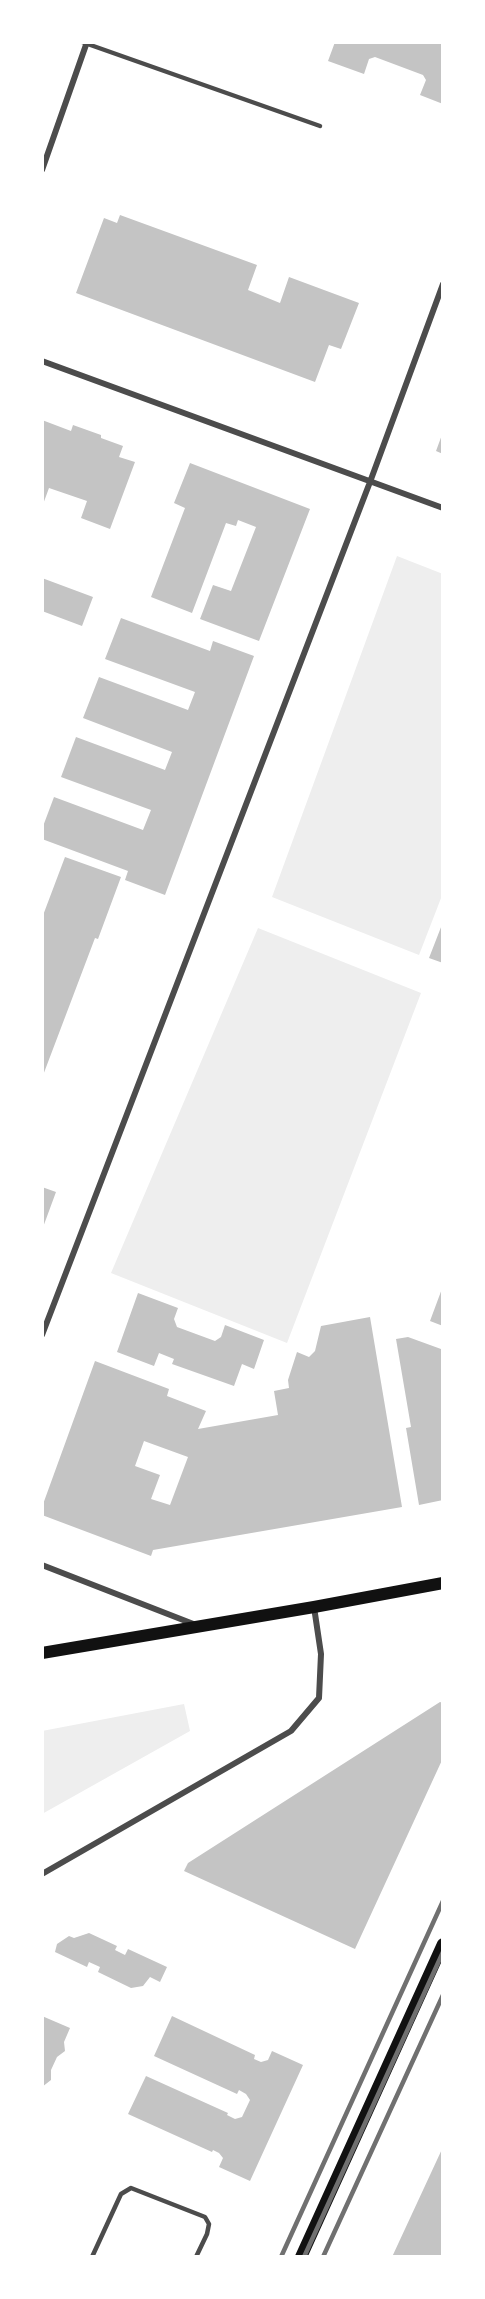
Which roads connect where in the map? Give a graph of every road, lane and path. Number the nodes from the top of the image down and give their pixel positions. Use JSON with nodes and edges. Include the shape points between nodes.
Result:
{"nodes":[{"id":1,"x":85,"y":43,"type":"edge"},
{"id":2,"x":320,"y":126,"type":"dead end"},
{"id":3,"x":42,"y":170,"type":"edge"},
{"id":4,"x":443,"y":284,"type":"edge"},
{"id":5,"x":42,"y":361,"type":"edge"},
{"id":6,"x":370,"y":482,"type":"junction"},
{"id":7,"x":443,"y":508,"type":"edge"},
{"id":8,"x":42,"y":1335,"type":"edge"},
{"id":9,"x":42,"y":1565,"type":"edge"},
{"id":10,"x":443,"y":1583,"type":"edge"},
{"id":11,"x":314,"y":1607,"type":"junction"},
{"id":12,"x":200,"y":1626,"type":"junction"},
{"id":13,"x":42,"y":1653,"type":"edge"},
{"id":14,"x":42,"y":1874,"type":"edge"},
{"id":15,"x":443,"y":1944,"type":"edge"},
{"id":16,"x":92,"y":2257,"type":"edge"},
{"id":17,"x":196,"y":2257,"type":"edge"},
{"id":18,"x":301,"y":2257,"type":"edge"}],
"edges":[{"from":1,"to":2,"type":"lane"},
{"from":1,"to":3,"type":"street"},
{"from":4,"to":6,"type":"street"},
{"from":5,"to":6,"type":"street"},
{"from":6,"to":7,"type":"street"},
{"from":6,"to":8,"type":"street"},
{"from":9,"to":12,"type":"street"},
{"from":10,"to":11,"type":"main road"},
{"from":11,"to":12,"type":"main road"},
{"from":11,"to":14,"type":"street","via":[[321,1654],[319,1698],[291,1731]]},
{"from":12,"to":13,"type":"main road"},
{"from":15,"to":18,"type":"main road"},
{"from":16,"to":17,"type":"lane","via":[[122,2194],[131,2187],[204,2217],[209,2224]]}]}
